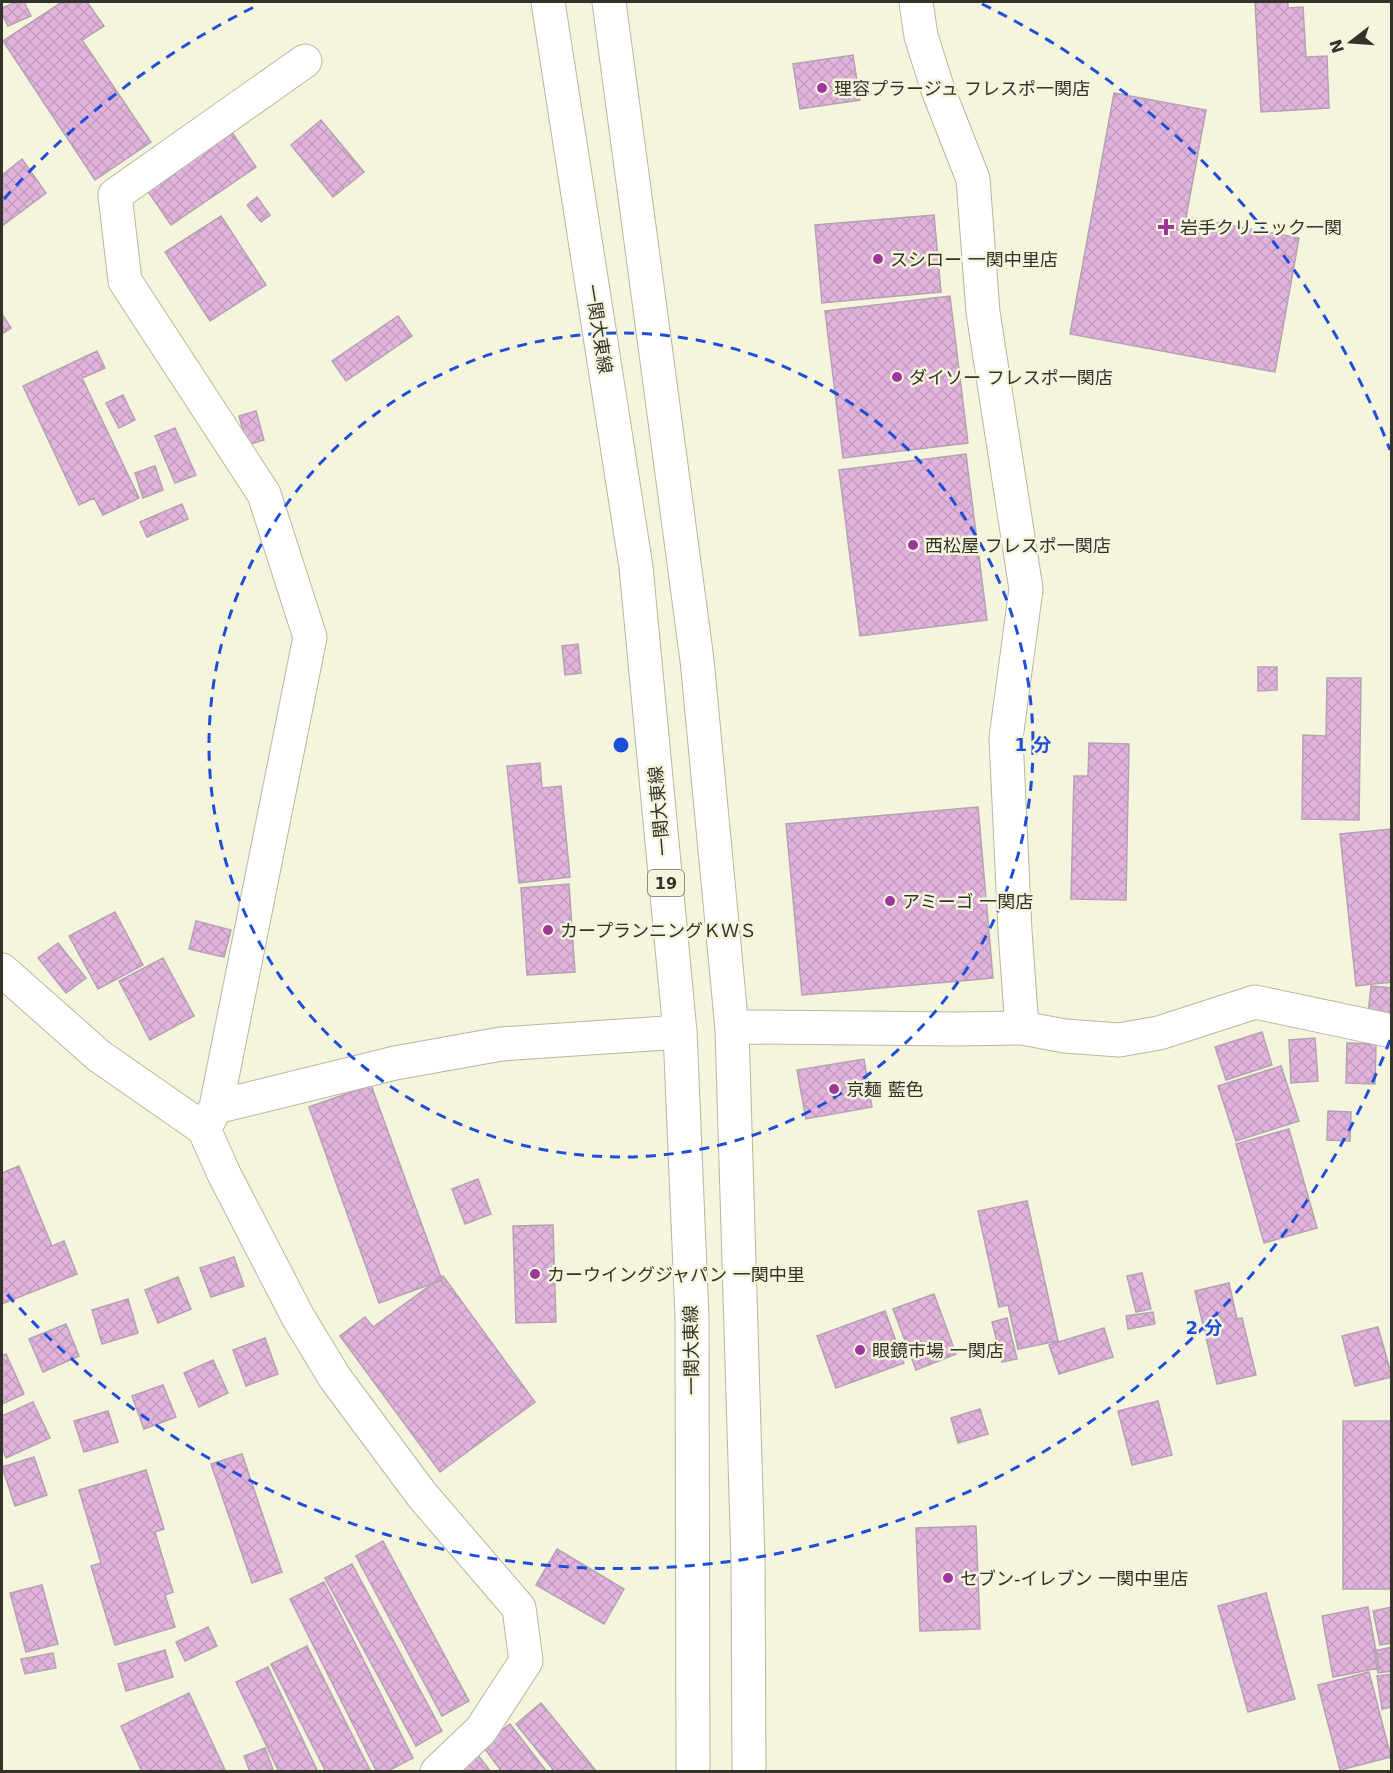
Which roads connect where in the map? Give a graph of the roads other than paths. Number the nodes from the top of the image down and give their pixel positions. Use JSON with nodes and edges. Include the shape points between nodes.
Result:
{"nodes":[{"id":1,"x":548,"y":2,"type":"edge"},
{"id":2,"x":609,"y":2,"type":"edge"},
{"id":3,"x":916,"y":2,"type":"edge"},
{"id":4,"x":305,"y":61,"type":"dead end"},
{"id":5,"x":2,"y":970,"type":"edge"},
{"id":6,"x":1022,"y":1028,"type":"junction"},
{"id":7,"x":732,"y":1029,"type":"junction"},
{"id":8,"x":1392,"y":1031,"type":"edge"},
{"id":9,"x":680,"y":1032,"type":"junction"},
{"id":10,"x":210,"y":1118,"type":"junction"},
{"id":11,"x":437,"y":1772,"type":"edge"},
{"id":12,"x":693,"y":1772,"type":"edge"},
{"id":13,"x":749,"y":1772,"type":"edge"}],
"edges":[{"from":1,"to":9,"type":"street","name":"一関大東線","number":"19","via":[[636,567]]},
{"from":2,"to":7,"type":"street","via":[[697,660]]},
{"from":3,"to":6,"type":"street","via":[[921,36],[938,90],[973,179],[983,312],[1026,589],[1006,738]]},
{"from":4,"to":10,"type":"street","via":[[115,195],[125,281],[264,494],[310,637]]},
{"from":5,"to":10,"type":"street","via":[[99,1056]]},
{"from":6,"to":7,"type":"street"},
{"from":6,"to":8,"type":"street","via":[[1119,1040],[1160,1033],[1255,1002]]},
{"from":7,"to":13,"type":"street","via":[[748,1561]]},
{"from":9,"to":10,"type":"street","via":[[501,1044],[395,1063]]},
{"from":9,"to":12,"type":"street","name":"一関大東線","number":"19","via":[[692,1317]]},
{"from":10,"to":11,"type":"street","via":[[224,1174],[298,1317],[335,1378],[422,1495],[519,1608],[526,1661],[481,1730]]}]}
